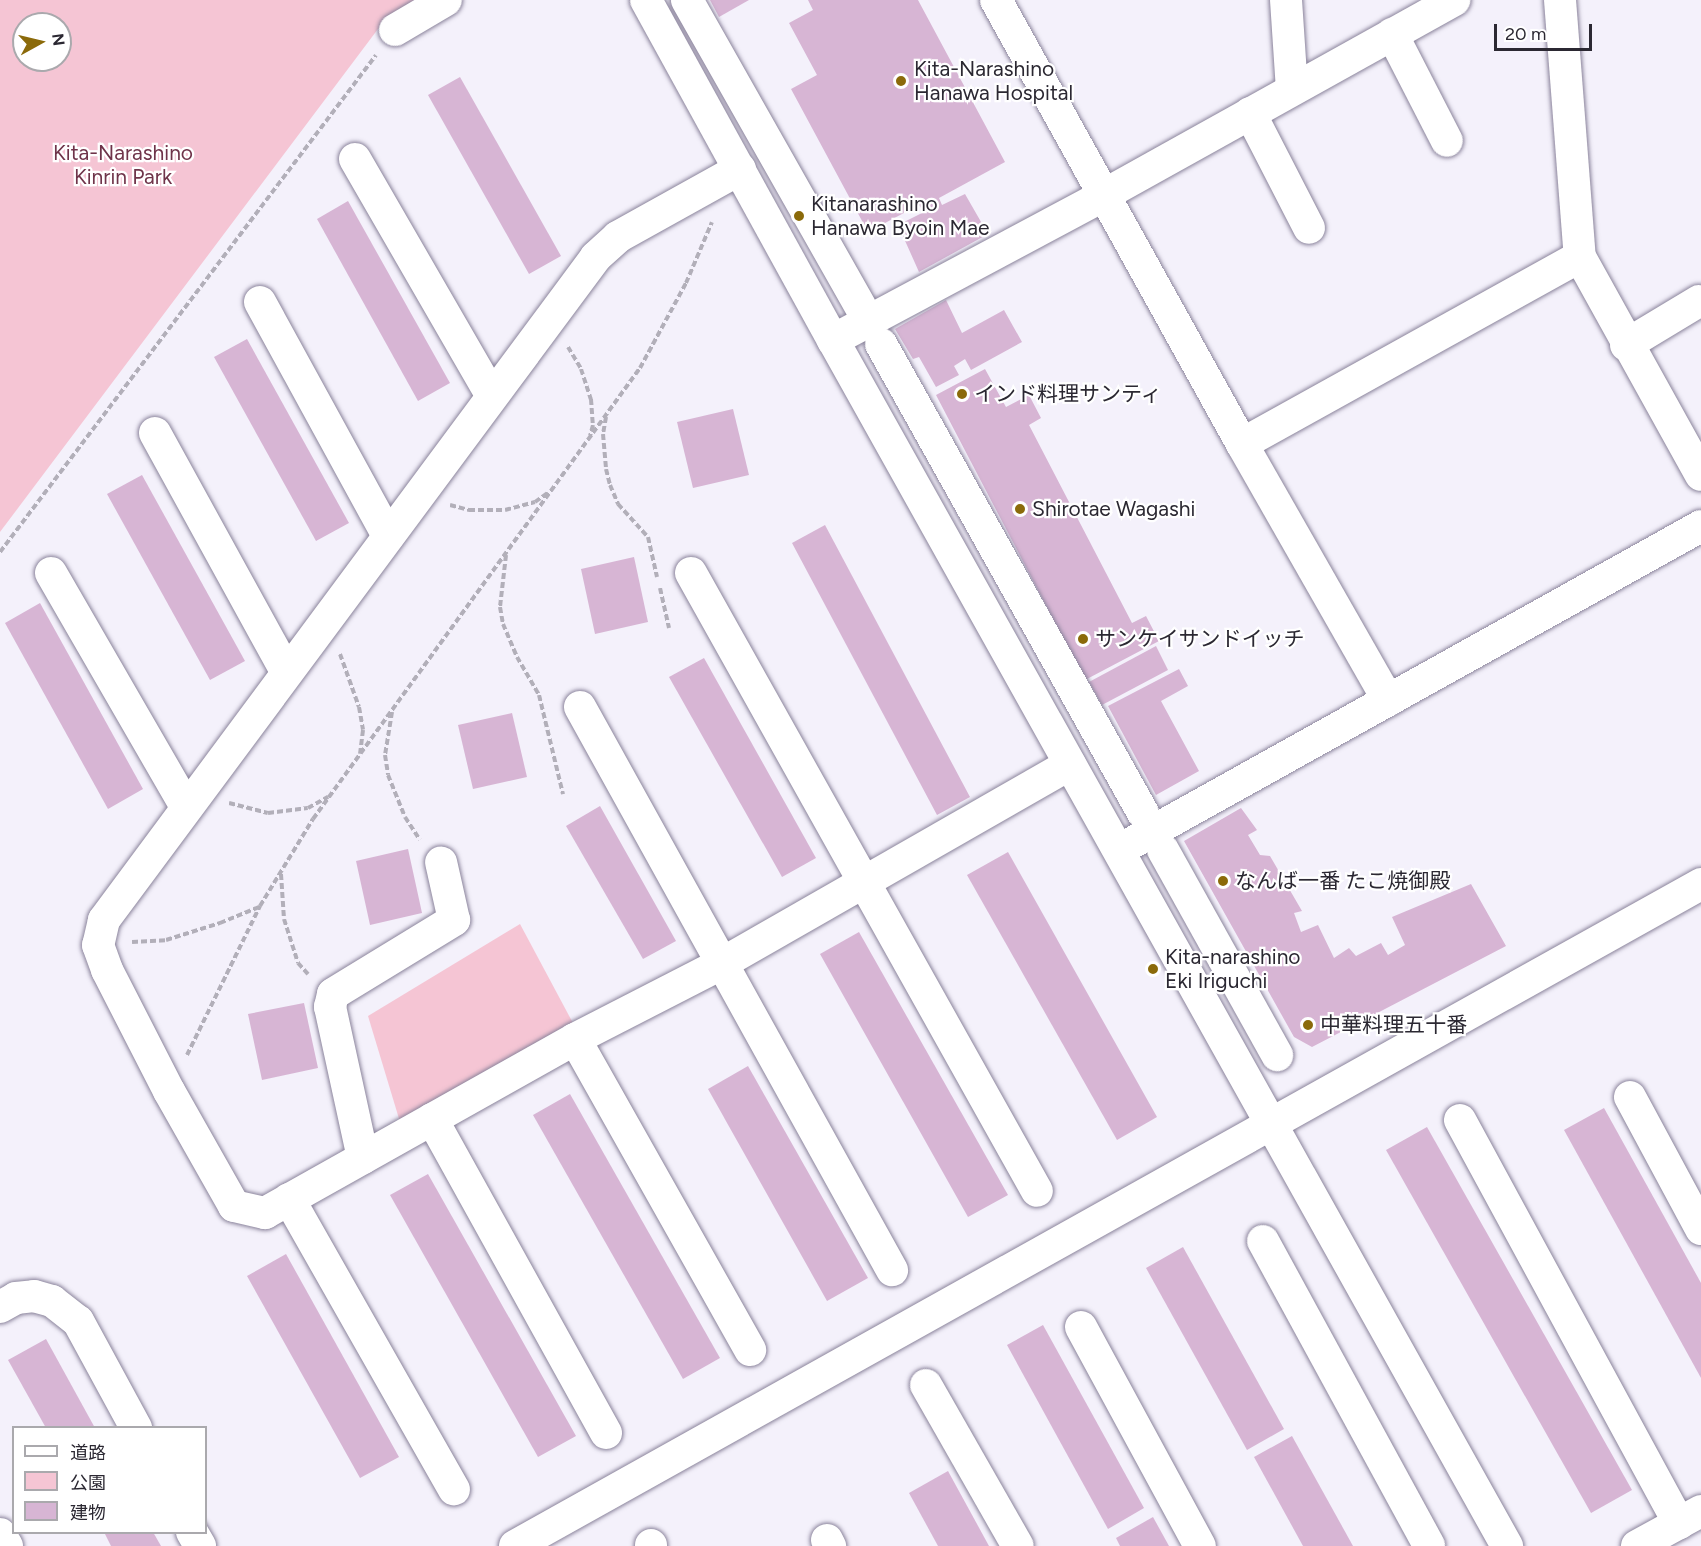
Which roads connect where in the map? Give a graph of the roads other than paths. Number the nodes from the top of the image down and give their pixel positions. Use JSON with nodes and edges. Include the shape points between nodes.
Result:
{"nodes":[{"id":1,"x":446,"y":0,"type":"edge"},
{"id":2,"x":646,"y":0,"type":"edge"},
{"id":3,"x":687,"y":0,"type":"edge"},
{"id":4,"x":996,"y":0,"type":"edge"},
{"id":5,"x":1286,"y":0,"type":"edge"},
{"id":6,"x":1454,"y":0,"type":"edge"},
{"id":7,"x":1560,"y":0,"type":"edge"},
{"id":8,"x":395,"y":30,"type":"road end"},
{"id":9,"x":1392,"y":34,"type":"junction"},
{"id":10,"x":1292,"y":90,"type":"junction"},
{"id":11,"x":1250,"y":113,"type":"junction"},
{"id":12,"x":1447,"y":141,"type":"dead end"},
{"id":13,"x":356,"y":159,"type":"dead end"},
{"id":14,"x":740,"y":169,"type":"junction"},
{"id":15,"x":1104,"y":195,"type":"junction"},
{"id":16,"x":1309,"y":228,"type":"dead end"},
{"id":17,"x":1580,"y":257,"type":"junction"},
{"id":18,"x":260,"y":302,"type":"dead end"},
{"id":19,"x":1699,"y":302,"type":"dead end"},
{"id":20,"x":860,"y":306,"type":"dead end"},
{"id":21,"x":833,"y":340,"type":"junction"},
{"id":22,"x":881,"y":344,"type":"dead end"},
{"id":23,"x":1626,"y":345,"type":"junction"},
{"id":24,"x":491,"y":395,"type":"junction"},
{"id":25,"x":155,"y":434,"type":"dead end"},
{"id":26,"x":1242,"y":444,"type":"junction"},
{"id":27,"x":1701,"y":475,"type":"edge"},
{"id":28,"x":1701,"y":526,"type":"edge"},
{"id":29,"x":388,"y":536,"type":"junction"},
{"id":30,"x":51,"y":573,"type":"dead end"},
{"id":31,"x":691,"y":573,"type":"dead end"},
{"id":32,"x":286,"y":671,"type":"junction"},
{"id":33,"x":1388,"y":700,"type":"junction"},
{"id":34,"x":580,"y":707,"type":"dead end"},
{"id":35,"x":1070,"y":764,"type":"junction"},
{"id":36,"x":186,"y":807,"type":"junction"},
{"id":37,"x":1143,"y":813,"type":"dead end"},
{"id":38,"x":1119,"y":850,"type":"junction"},
{"id":39,"x":1163,"y":850,"type":"dead end"},
{"id":40,"x":432,"y":852,"type":"road end"},
{"id":41,"x":862,"y":882,"type":"junction"},
{"id":42,"x":1701,"y":884,"type":"edge"},
{"id":43,"x":721,"y":964,"type":"junction"},
{"id":44,"x":575,"y":1039,"type":"junction"},
{"id":45,"x":1277,"y":1054,"type":"dead end"},
{"id":46,"x":1630,"y":1097,"type":"dead end"},
{"id":47,"x":432,"y":1119,"type":"junction"},
{"id":48,"x":1460,"y":1120,"type":"dead end"},
{"id":49,"x":1271,"y":1123,"type":"junction"},
{"id":50,"x":363,"y":1158,"type":"junction"},
{"id":51,"x":1037,"y":1191,"type":"dead end"},
{"id":52,"x":289,"y":1199,"type":"junction"},
{"id":53,"x":1701,"y":1229,"type":"edge"},
{"id":54,"x":1263,"y":1241,"type":"dead end"},
{"id":55,"x":892,"y":1270,"type":"dead end"},
{"id":56,"x":0,"y":1307,"type":"edge"},
{"id":57,"x":1081,"y":1327,"type":"dead end"},
{"id":58,"x":750,"y":1350,"type":"dead end"},
{"id":59,"x":926,"y":1385,"type":"dead end"},
{"id":60,"x":135,"y":1426,"type":"edge"},
{"id":61,"x":606,"y":1433,"type":"dead end"},
{"id":62,"x":454,"y":1489,"type":"dead end"},
{"id":63,"x":1690,"y":1517,"type":"edge"},
{"id":64,"x":0,"y":1534,"type":"edge"},
{"id":65,"x":7,"y":1546,"type":"edge"},
{"id":66,"x":515,"y":1546,"type":"edge"},
{"id":67,"x":1018,"y":1546,"type":"edge"},
{"id":68,"x":1200,"y":1546,"type":"edge"},
{"id":69,"x":1429,"y":1546,"type":"edge"},
{"id":70,"x":1507,"y":1546,"type":"edge"},
{"id":71,"x":1637,"y":1546,"type":"edge"}],
"edges":[{"from":1,"to":8,"type":"street"},
{"from":2,"to":14,"type":"street"},
{"from":3,"to":20,"type":"street"},
{"from":4,"to":15,"type":"street"},
{"from":5,"to":10,"type":"street"},
{"from":6,"to":9,"type":"street"},
{"from":7,"to":17,"type":"street"},
{"from":9,"to":10,"type":"street"},
{"from":9,"to":12,"type":"street"},
{"from":10,"to":11,"type":"street"},
{"from":11,"to":15,"type":"street"},
{"from":11,"to":16,"type":"street"},
{"from":13,"to":24,"type":"street"},
{"from":14,"to":21,"type":"street"},
{"from":14,"to":24,"type":"street","via":[[618,237],[596,257]]},
{"from":15,"to":21,"type":"street"},
{"from":15,"to":26,"type":"street"},
{"from":17,"to":23,"type":"street"},
{"from":17,"to":26,"type":"street"},
{"from":18,"to":29,"type":"street"},
{"from":19,"to":23,"type":"street"},
{"from":21,"to":35,"type":"street"},
{"from":22,"to":37,"type":"street"},
{"from":23,"to":27,"type":"street"},
{"from":24,"to":29,"type":"street"},
{"from":25,"to":32,"type":"street"},
{"from":26,"to":33,"type":"street"},
{"from":28,"to":33,"type":"street"},
{"from":29,"to":32,"type":"street"},
{"from":30,"to":36,"type":"street"},
{"from":31,"to":41,"type":"street"},
{"from":32,"to":36,"type":"street"},
{"from":33,"to":38,"type":"street"},
{"from":34,"to":43,"type":"street"},
{"from":35,"to":38,"type":"street"},
{"from":35,"to":41,"type":"street"},
{"from":36,"to":52,"type":"street","via":[[104,920],[98,945],[106,970],[169,1091],[234,1206],[265,1213]]},
{"from":38,"to":49,"type":"street"},
{"from":39,"to":45,"type":"street"},
{"from":40,"to":50,"type":"street","via":[[454,920],[333,994],[330,1007]]},
{"from":41,"to":43,"type":"street"},
{"from":41,"to":51,"type":"street"},
{"from":42,"to":49,"type":"street"},
{"from":43,"to":44,"type":"street"},
{"from":43,"to":55,"type":"street"},
{"from":44,"to":47,"type":"street"},
{"from":44,"to":58,"type":"street"},
{"from":46,"to":53,"type":"street"},
{"from":47,"to":50,"type":"street"},
{"from":47,"to":61,"type":"street"},
{"from":48,"to":63,"type":"street"},
{"from":49,"to":66,"type":"street"},
{"from":49,"to":70,"type":"street"},
{"from":50,"to":52,"type":"street"},
{"from":52,"to":62,"type":"street"},
{"from":54,"to":69,"type":"street"},
{"from":56,"to":60,"type":"street","via":[[16,1298],[34,1296],[52,1301],[78,1321]]},
{"from":57,"to":68,"type":"street"},
{"from":59,"to":67,"type":"street"},
{"from":63,"to":71,"type":"street"},
{"from":64,"to":65,"type":"street"}]}
